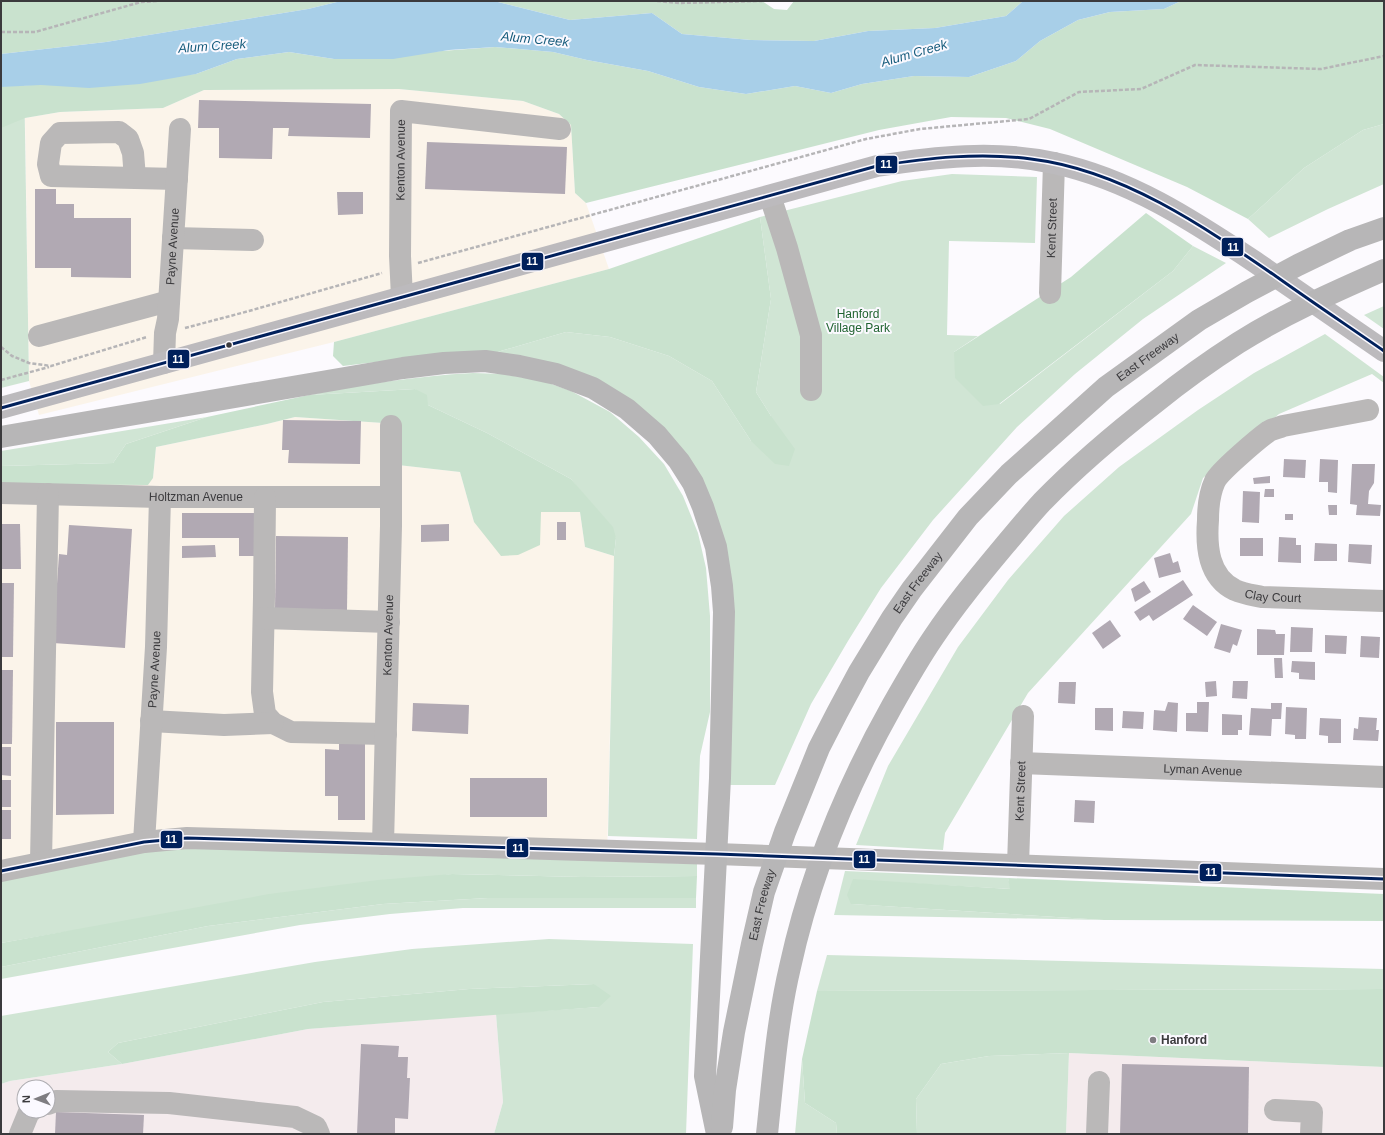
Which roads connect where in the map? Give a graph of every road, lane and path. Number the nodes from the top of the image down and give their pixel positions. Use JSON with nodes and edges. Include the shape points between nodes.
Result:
{"nodes":[{"id":1,"x":158,"y":1,"type":"edge"},
{"id":2,"x":657,"y":1,"type":"edge"},
{"id":3,"x":762,"y":1,"type":"edge"},
{"id":4,"x":1,"y":32,"type":"edge"},
{"id":5,"x":180,"y":129,"type":"dead end"},
{"id":6,"x":560,"y":129,"type":"dead end"},
{"id":7,"x":1054,"y":163,"type":"junction"},
{"id":8,"x":135,"y":178,"type":"dead end"},
{"id":9,"x":177,"y":179,"type":"junction"},
{"id":10,"x":770,"y":196,"type":"junction"},
{"id":11,"x":1384,"y":215,"type":"edge"},
{"id":12,"x":1384,"y":228,"type":"edge"},
{"id":13,"x":173,"y":238,"type":"junction"},
{"id":14,"x":253,"y":240,"type":"dead end"},
{"id":15,"x":1350,"y":240,"type":"junction"},
{"id":16,"x":1384,"y":270,"type":"edge"},
{"id":17,"x":1050,"y":293,"type":"dead end"},
{"id":18,"x":402,"y":297,"type":"junction"},
{"id":19,"x":169,"y":301,"type":"junction"},
{"id":20,"x":39,"y":336,"type":"dead end"},
{"id":21,"x":1384,"y":351,"type":"edge"},
{"id":22,"x":164,"y":363,"type":"junction"},
{"id":23,"x":51,"y":366,"type":"dead end"},
{"id":24,"x":1,"y":380,"type":"edge"},
{"id":25,"x":810,"y":390,"type":"dead end"},
{"id":26,"x":1,"y":408,"type":"edge"},
{"id":27,"x":1368,"y":410,"type":"dead end"},
{"id":28,"x":391,"y":426,"type":"dead end"},
{"id":29,"x":1,"y":437,"type":"edge"},
{"id":30,"x":1,"y":493,"type":"edge"},
{"id":31,"x":48,"y":494,"type":"junction"},
{"id":32,"x":160,"y":497,"type":"junction"},
{"id":33,"x":391,"y":497,"type":"junction"},
{"id":34,"x":265,"y":498,"type":"junction"},
{"id":35,"x":1384,"y":601,"type":"edge"},
{"id":36,"x":264,"y":618,"type":"junction"},
{"id":37,"x":388,"y":622,"type":"junction"},
{"id":38,"x":1023,"y":716,"type":"dead end"},
{"id":39,"x":151,"y":721,"type":"junction"},
{"id":40,"x":273,"y":723,"type":"junction"},
{"id":41,"x":386,"y":734,"type":"junction"},
{"id":42,"x":1021,"y":763,"type":"junction"},
{"id":43,"x":1384,"y":777,"type":"edge"},
{"id":44,"x":144,"y":842,"type":"junction"},
{"id":45,"x":383,"y":844,"type":"junction"},
{"id":46,"x":41,"y":862,"type":"junction"},
{"id":47,"x":1018,"y":865,"type":"junction"},
{"id":48,"x":1,"y":871,"type":"edge"},
{"id":49,"x":1384,"y":880,"type":"edge"},
{"id":50,"x":1099,"y":1082,"type":"dead end"},
{"id":51,"x":56,"y":1101,"type":"edge"},
{"id":52,"x":1275,"y":1110,"type":"dead end"},
{"id":53,"x":26,"y":1119,"type":"edge"},
{"id":54,"x":20,"y":1134,"type":"edge"},
{"id":55,"x":319,"y":1134,"type":"edge"},
{"id":56,"x":717,"y":1134,"type":"edge"},
{"id":57,"x":721,"y":1134,"type":"edge"},
{"id":58,"x":767,"y":1134,"type":"edge"},
{"id":59,"x":1097,"y":1134,"type":"edge"},
{"id":60,"x":1311,"y":1134,"type":"edge"}],
"edges":[{"from":1,"to":4,"type":"path","via":[[141,2],[35,32]]},
{"from":2,"to":3,"type":"path"},
{"from":5,"to":9,"type":"street","name":"Payne Avenue"},
{"from":6,"to":18,"type":"street","name":"Kenton Avenue","via":[[401,111]]},
{"from":7,"to":10,"type":"main road","via":[[990,156],[937,158],[877,166]]},
{"from":7,"to":17,"type":"street","name":"Kent Street"},
{"from":7,"to":21,"type":"main road","via":[[1138,191],[1200,226]]},
{"from":8,"to":9,"type":"street"},
{"from":9,"to":13,"type":"street","name":"Payne Avenue"},
{"from":10,"to":18,"type":"main road"},
{"from":10,"to":25,"type":"street","via":[[788,248],[811,335]]},
{"from":11,"to":15,"type":"highway"},
{"from":12,"to":15,"type":"highway","name":"East Freeway"},
{"from":13,"to":14,"type":"street"},
{"from":13,"to":19,"type":"street","name":"Payne Avenue"},
{"from":15,"to":57,"type":"highway","name":"East Freeway","via":[[1279,275],[1199,320],[1106,387],[1009,474],[968,517],[912,589],[863,665],[819,748],[785,832],[764,892],[741,995],[728,1070]]},
{"from":16,"to":58,"type":"highway","via":[[1266,326],[1181,382],[1131,421],[1084,461],[1041,503],[968,589],[931,640],[882,723],[851,783],[826,845],[800,926],[781,1005]]},
{"from":18,"to":22,"type":"main road"},
{"from":19,"to":20,"type":"street"},
{"from":19,"to":22,"type":"street","name":"Payne Avenue"},
{"from":22,"to":26,"type":"main road"},
{"from":23,"to":24,"type":"path"},
{"from":27,"to":35,"type":"street","name":"Clay Court","via":[[1270,430],[1215,480],[1209,500],[1206,541],[1214,569],[1222,580],[1247,594],[1262,597]]},
{"from":28,"to":33,"type":"street","name":"Kenton Avenue"},
{"from":29,"to":56,"type":"highway","via":[[403,368],[485,361],[556,374],[593,388],[627,409],[657,435],[693,483],[716,547],[722,586],[724,612],[720,778],[705,1076]]},
{"from":30,"to":31,"type":"street","name":"Holtzman Avenue"},
{"from":31,"to":32,"type":"street","name":"Holtzman Avenue"},
{"from":31,"to":46,"type":"street"},
{"from":32,"to":34,"type":"street","name":"Holtzman Avenue"},
{"from":32,"to":39,"type":"street","name":"Payne Avenue","via":[[156,647]]},
{"from":33,"to":34,"type":"street","name":"Holtzman Avenue"},
{"from":33,"to":37,"type":"street","name":"Kenton Avenue"},
{"from":34,"to":36,"type":"street"},
{"from":36,"to":37,"type":"street"},
{"from":36,"to":40,"type":"street","via":[[262,692],[265,714]]},
{"from":37,"to":41,"type":"street","name":"Kenton Avenue"},
{"from":38,"to":42,"type":"street","name":"Kent Street"},
{"from":39,"to":40,"type":"street","via":[[224,725]]},
{"from":39,"to":44,"type":"street","name":"Payne Avenue"},
{"from":40,"to":41,"type":"street","via":[[291,732]]},
{"from":41,"to":45,"type":"street","name":"Kenton Avenue"},
{"from":42,"to":43,"type":"street","name":"Lyman Avenue"},
{"from":42,"to":47,"type":"street","name":"Kent Street"},
{"from":44,"to":45,"type":"street","via":[[187,838]]},
{"from":44,"to":46,"type":"street"},
{"from":45,"to":47,"type":"street"},
{"from":46,"to":48,"type":"street"},
{"from":47,"to":49,"type":"street"},
{"from":50,"to":59,"type":"street"},
{"from":51,"to":55,"type":"street","via":[[169,1103],[296,1117],[316,1127]]},
{"from":52,"to":60,"type":"street","via":[[1312,1112]]},
{"from":53,"to":54,"type":"street"}]}
